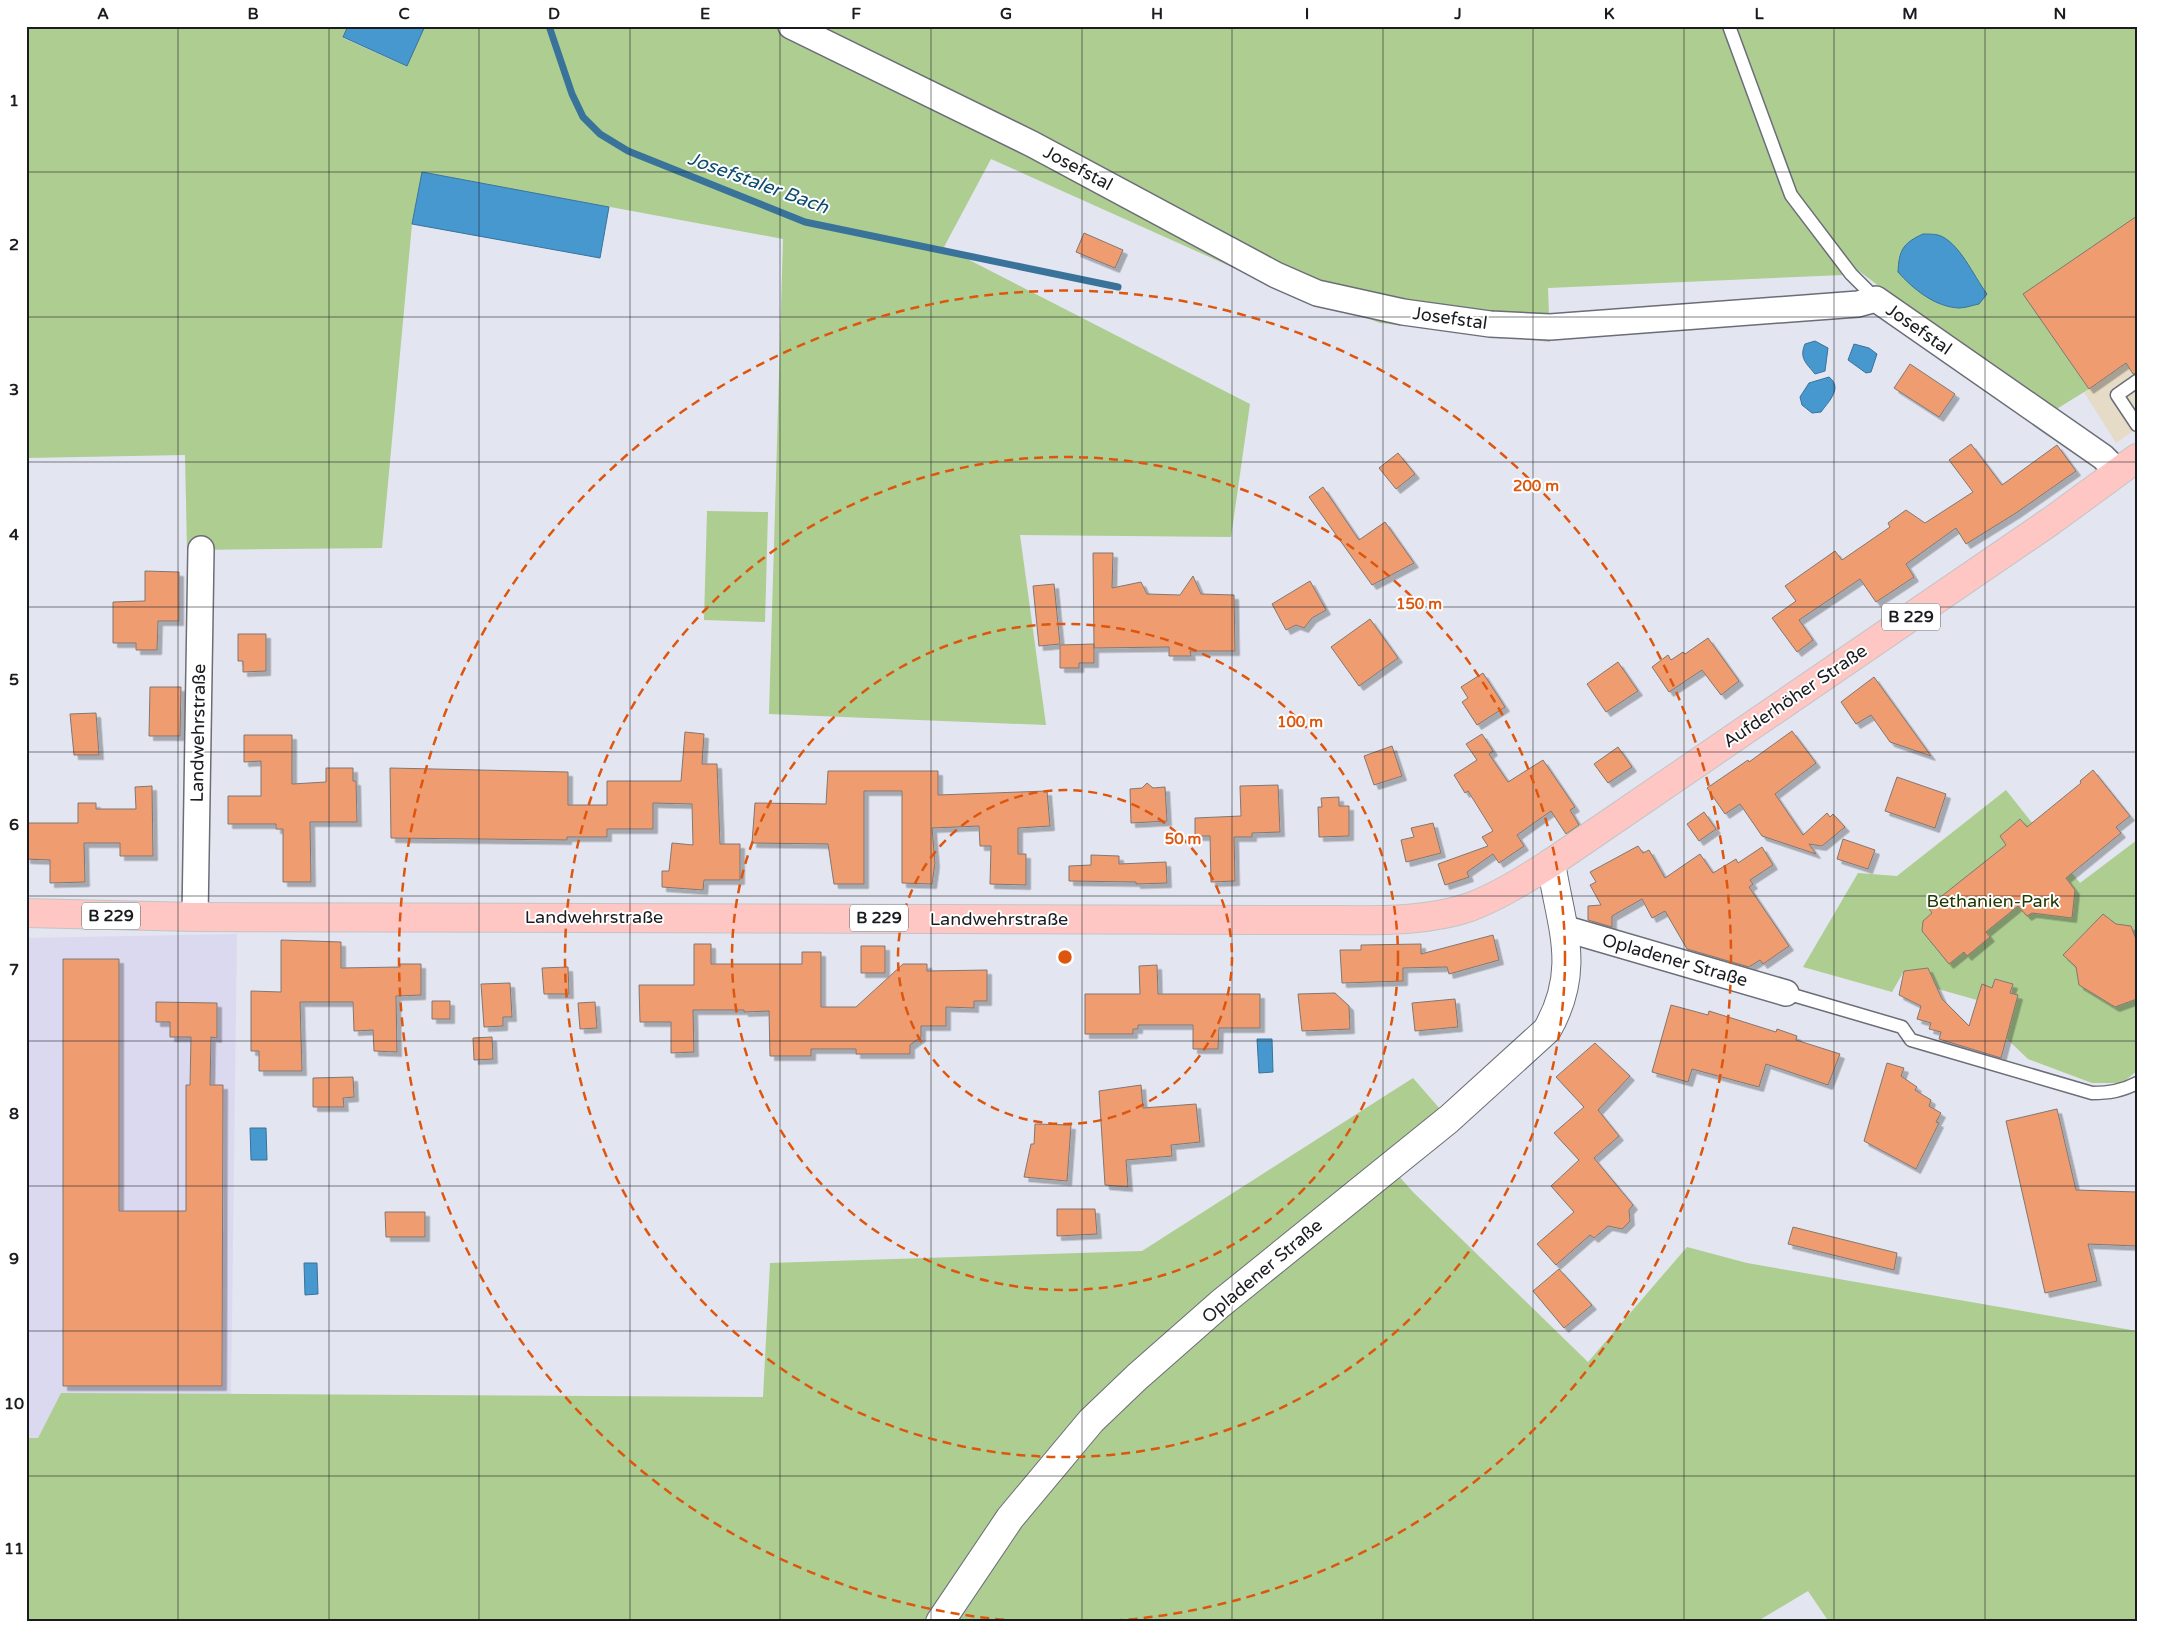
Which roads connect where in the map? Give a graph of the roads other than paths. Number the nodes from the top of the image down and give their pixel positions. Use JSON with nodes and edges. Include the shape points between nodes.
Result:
{"nodes":[{"id":1,"x":791,"y":26,"type":"edge"},
{"id":2,"x":1728,"y":26,"type":"edge"},
{"id":3,"x":1876,"y":299,"type":"junction"},
{"id":4,"x":2137,"y":382,"type":"edge"},
{"id":5,"x":2137,"y":425,"type":"edge"},
{"id":6,"x":2127,"y":465,"type":"edge"},
{"id":7,"x":201,"y":549,"type":"dead end"},
{"id":8,"x":1551,"y":863,"type":"junction"},
{"id":9,"x":26,"y":913,"type":"edge"},
{"id":10,"x":195,"y":917,"type":"junction"},
{"id":11,"x":1563,"y":928,"type":"junction"},
{"id":12,"x":1786,"y":993,"type":"joint"},
{"id":13,"x":2137,"y":1082,"type":"edge"},
{"id":14,"x":940,"y":1622,"type":"edge"}],
"edges":[{"from":1,"to":3,"type":"street","name":"Josefstal","via":[[1032,144],[1276,275],[1318,293],[1403,312],[1490,324],[1550,327],[1858,304]]},
{"from":2,"to":3,"type":"lane","via":[[1791,195],[1851,274]]},
{"from":3,"to":6,"type":"street","name":"Josefstal","via":[[2103,457]]},
{"from":4,"to":5,"type":"lane","via":[[2117,394]]},
{"from":6,"to":8,"type":"main road","name":"Aufderhöher Straße","number":"B 229","via":[[2052,522]]},
{"from":7,"to":10,"type":"street","name":"Landwehrstraße"},
{"from":8,"to":10,"type":"main road","name":"Landwehrstraße","number":"B 229","via":[[1501,894],[1468,907],[1422,918]]},
{"from":8,"to":11,"type":"main road","name":"Opladener Straße"},
{"from":9,"to":10,"type":"main road","name":"Landwehrstraße","number":"B 229"},
{"from":11,"to":12,"type":"street","name":"Opladener Straße"},
{"from":11,"to":14,"type":"main road","name":"Opladener Straße","via":[[1566,982],[1557,1012],[1546,1030],[1449,1119],[1220,1304],[1091,1421],[1010,1518]]},
{"from":12,"to":13,"type":"lane","via":[[1902,1027],[1911,1040],[2092,1093],[2110,1093]]}]}
